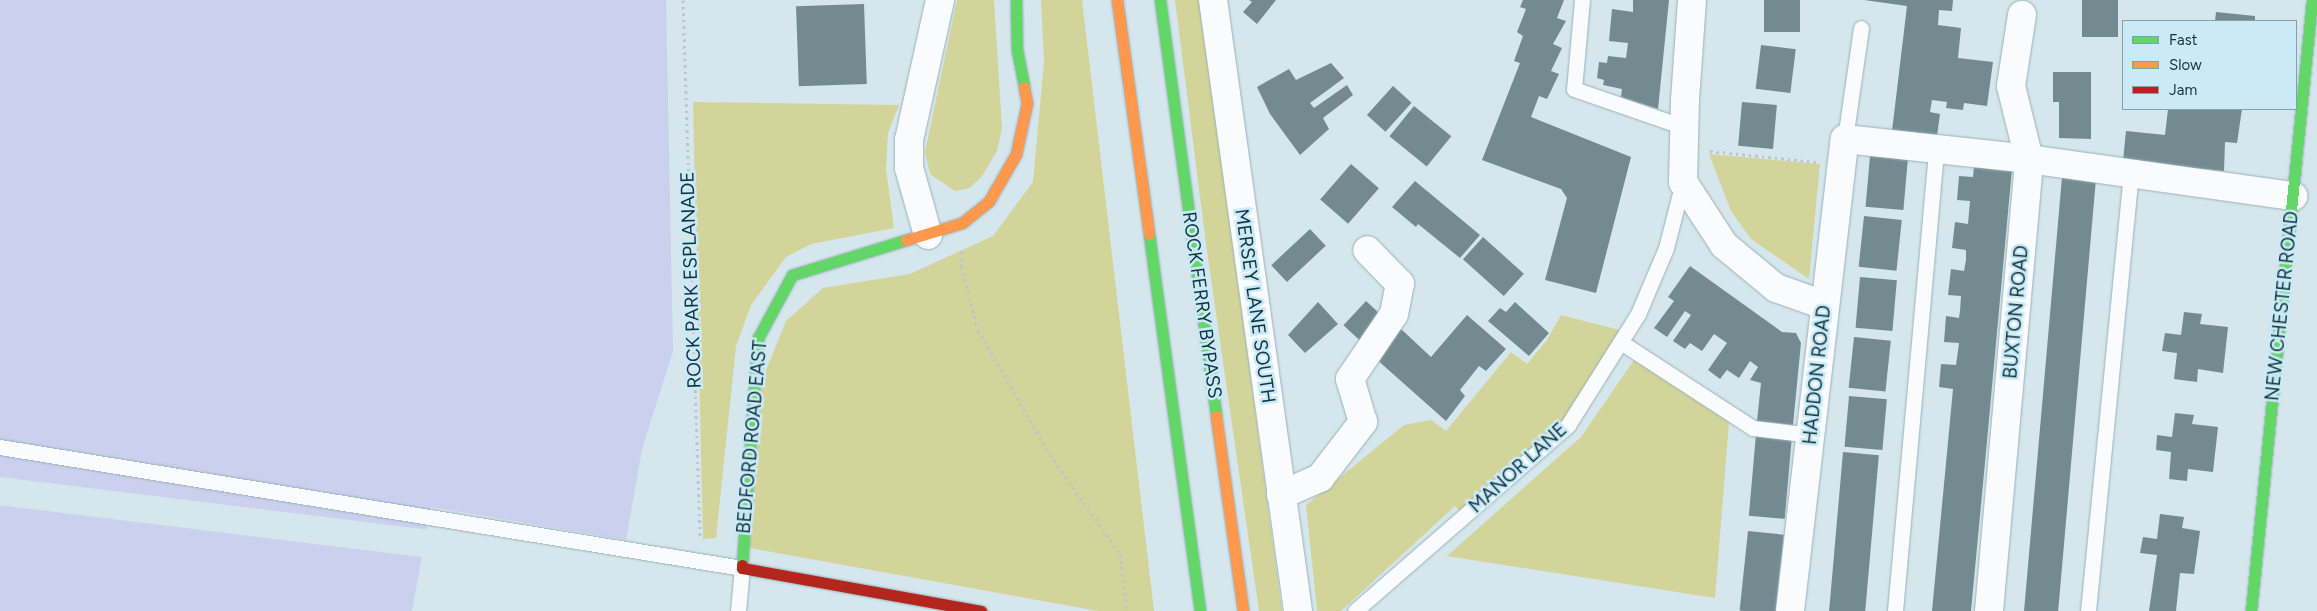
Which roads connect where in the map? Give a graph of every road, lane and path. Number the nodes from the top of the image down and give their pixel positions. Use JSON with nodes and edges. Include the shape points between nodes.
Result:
{"nodes":[{"id":1,"x":683,"y":0,"type":"edge"},
{"id":2,"x":940,"y":0,"type":"edge"},
{"id":3,"x":1016,"y":0,"type":"edge"},
{"id":4,"x":1117,"y":0,"type":"edge"},
{"id":5,"x":1160,"y":0,"type":"edge"},
{"id":6,"x":1213,"y":0,"type":"edge"},
{"id":7,"x":1582,"y":0,"type":"edge"},
{"id":8,"x":1692,"y":0,"type":"edge"},
{"id":9,"x":2312,"y":0,"type":"edge"},
{"id":10,"x":2022,"y":15,"type":"dead end"},
{"id":11,"x":1861,"y":28,"type":"dead end"},
{"id":12,"x":1684,"y":138,"type":"junction"},
{"id":13,"x":1936,"y":149,"type":"junction"},
{"id":14,"x":1843,"y":152,"type":"junction"},
{"id":15,"x":2029,"y":159,"type":"junction"},
{"id":16,"x":2131,"y":173,"type":"junction"},
{"id":17,"x":1684,"y":182,"type":"junction"},
{"id":18,"x":2293,"y":196,"type":"junction"},
{"id":19,"x":962,"y":223,"type":"junction"},
{"id":20,"x":928,"y":235,"type":"junction"},
{"id":21,"x":1367,"y":250,"type":"dead end"},
{"id":22,"x":1824,"y":305,"type":"junction"},
{"id":23,"x":1622,"y":343,"type":"junction"},
{"id":24,"x":1812,"y":435,"type":"junction"},
{"id":25,"x":0,"y":448,"type":"edge"},
{"id":26,"x":1282,"y":494,"type":"junction"},
{"id":27,"x":701,"y":560,"type":"junction"},
{"id":28,"x":742,"y":568,"type":"junction"},
{"id":29,"x":738,"y":611,"type":"edge"},
{"id":30,"x":981,"y":611,"type":"edge"},
{"id":31,"x":1127,"y":611,"type":"edge"},
{"id":32,"x":1200,"y":611,"type":"edge"},
{"id":33,"x":1243,"y":611,"type":"edge"},
{"id":34,"x":1298,"y":611,"type":"edge"},
{"id":35,"x":1355,"y":611,"type":"edge"},
{"id":36,"x":1790,"y":611,"type":"edge"},
{"id":37,"x":1895,"y":611,"type":"edge"},
{"id":38,"x":1988,"y":611,"type":"edge"},
{"id":39,"x":2088,"y":611,"type":"edge"},
{"id":40,"x":2252,"y":611,"type":"edge"}],
"edges":[{"from":1,"to":27,"type":"path","name":"ROCK PARK ESPLANADE"},
{"from":2,"to":20,"type":"street","via":[[909,140],[909,168]]},
{"from":3,"to":19,"type":"main road","name":"BEDFORD ROAD EAST","via":[[1017,50],[1026,102],[1016,154],[989,201]]},
{"from":4,"to":32,"type":"main road"},
{"from":5,"to":33,"type":"main road","name":"ROCK FERRY BYPASS"},
{"from":6,"to":26,"type":"street","name":"MERSEY LANE SOUTH"},
{"from":7,"to":12,"type":"lane","via":[[1574,89]]},
{"from":8,"to":12,"type":"street"},
{"from":9,"to":18,"type":"main road","name":"NEW CHESTER ROAD"},
{"from":10,"to":15,"type":"street","name":"BUXTON ROAD","via":[[2011,86]]},
{"from":11,"to":14,"type":"lane"},
{"from":12,"to":14,"type":"path"},
{"from":12,"to":17,"type":"street"},
{"from":13,"to":14,"type":"street"},
{"from":13,"to":15,"type":"street"},
{"from":13,"to":37,"type":"lane"},
{"from":14,"to":22,"type":"street","name":"HADDON ROAD"},
{"from":15,"to":16,"type":"street"},
{"from":15,"to":38,"type":"street","name":"BUXTON ROAD"},
{"from":16,"to":18,"type":"street"},
{"from":16,"to":39,"type":"lane"},
{"from":17,"to":22,"type":"street","via":[[1724,245],[1776,288]]},
{"from":17,"to":23,"type":"lane","name":"MANOR LANE","via":[[1666,248]]},
{"from":18,"to":40,"type":"main road","name":"NEW CHESTER ROAD"},
{"from":19,"to":20,"type":"main road","name":"BEDFORD ROAD EAST"},
{"from":19,"to":31,"type":"path","via":[[961,266],[978,330],[1050,455],[1120,554]]},
{"from":20,"to":28,"type":"main road","name":"BEDFORD ROAD EAST","via":[[792,275],[758,338]]},
{"from":21,"to":26,"type":"street","via":[[1400,284],[1394,314],[1350,379],[1363,422],[1320,478]]},
{"from":22,"to":24,"type":"street","name":"HADDON ROAD"},
{"from":23,"to":24,"type":"lane","via":[[1753,428]]},
{"from":23,"to":35,"type":"lane","name":"MANOR LANE","via":[[1568,425]]},
{"from":24,"to":36,"type":"street","name":"HADDON ROAD"},
{"from":25,"to":27,"type":"lane"},
{"from":26,"to":34,"type":"street","name":"MERSEY LANE SOUTH"},
{"from":27,"to":28,"type":"lane"},
{"from":28,"to":29,"type":"lane"},
{"from":28,"to":30,"type":"main road"}]}
